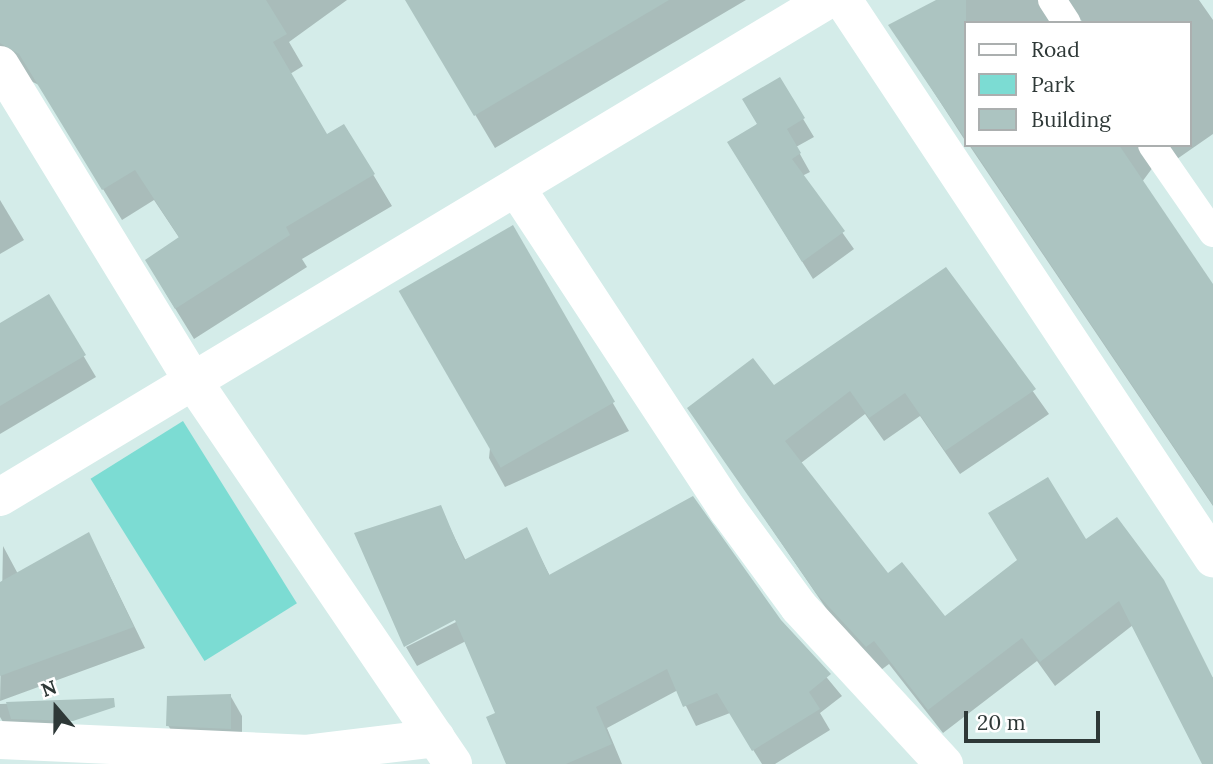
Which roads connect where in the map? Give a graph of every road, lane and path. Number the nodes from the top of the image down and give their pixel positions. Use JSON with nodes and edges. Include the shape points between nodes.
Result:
{"nodes":[{"id":1,"x":827,"y":0,"type":"edge"},
{"id":2,"x":843,"y":0,"type":"edge"},
{"id":3,"x":1052,"y":0,"type":"edge"},
{"id":4,"x":1066,"y":21,"type":"edge"},
{"id":5,"x":0,"y":65,"type":"edge"},
{"id":6,"x":1153,"y":147,"type":"edge"},
{"id":7,"x":517,"y":189,"type":"junction"},
{"id":8,"x":1213,"y":233,"type":"edge"},
{"id":9,"x":195,"y":384,"type":"junction"},
{"id":10,"x":0,"y":497,"type":"edge"},
{"id":11,"x":1213,"y":558,"type":"edge"},
{"id":12,"x":0,"y":740,"type":"edge"},
{"id":13,"x":445,"y":751,"type":"edge"},
{"id":14,"x":944,"y":764,"type":"edge"}],
"edges":[{"from":1,"to":7,"type":"street"},
{"from":2,"to":11,"type":"street"},
{"from":3,"to":4,"type":"lane"},
{"from":5,"to":9,"type":"street"},
{"from":6,"to":8,"type":"lane"},
{"from":7,"to":9,"type":"street"},
{"from":7,"to":14,"type":"street","via":[[728,510],[799,607]]},
{"from":9,"to":10,"type":"street"},
{"from":9,"to":13,"type":"street"},
{"from":12,"to":13,"type":"street","via":[[304,754]]}]}
